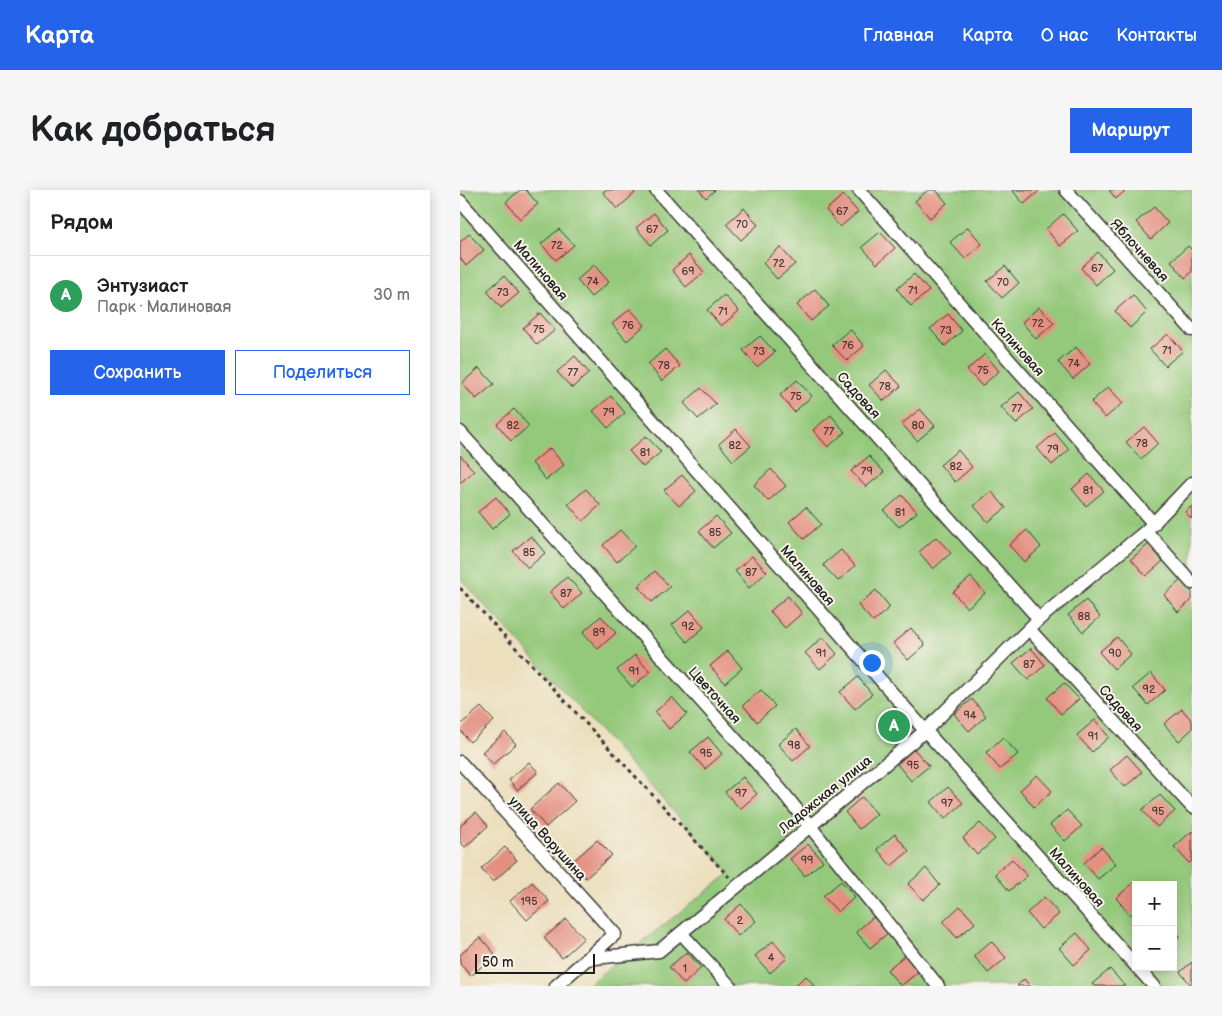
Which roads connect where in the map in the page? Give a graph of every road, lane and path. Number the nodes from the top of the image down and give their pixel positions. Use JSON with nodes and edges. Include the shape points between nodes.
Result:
{"nodes":[{"id":1,"x":656,"y":190,"type":"edge"},
{"id":2,"x":858,"y":190,"type":"edge"},
{"id":3,"x":1066,"y":190,"type":"edge"},
{"id":4,"x":460,"y":201,"type":"edge"},
{"id":5,"x":1192,"y":330,"type":"edge"},
{"id":6,"x":460,"y":432,"type":"edge"},
{"id":7,"x":1192,"y":483,"type":"edge"},
{"id":8,"x":1150,"y":527,"type":"junction"},
{"id":9,"x":1192,"y":583,"type":"edge"},
{"id":10,"x":460,"y":588,"type":"edge"},
{"id":11,"x":1039,"y":619,"type":"junction"},
{"id":12,"x":1029,"y":629,"type":"junction"},
{"id":13,"x":925,"y":731,"type":"junction"},
{"id":14,"x":460,"y":762,"type":"edge"},
{"id":15,"x":1192,"y":807,"type":"edge"},
{"id":16,"x":809,"y":827,"type":"junction"},
{"id":17,"x":738,"y":886,"type":"junction"},
{"id":18,"x":681,"y":933,"type":"junction"},
{"id":19,"x":586,"y":959,"type":"junction"},
{"id":20,"x":1132,"y":963,"type":"edge"},
{"id":21,"x":1140,"y":971,"type":"edge"},
{"id":22,"x":556,"y":986,"type":"edge"},
{"id":23,"x":730,"y":986,"type":"edge"},
{"id":24,"x":938,"y":986,"type":"edge"},
{"id":25,"x":1154,"y":986,"type":"edge"}],
"edges":[{"from":1,"to":11,"type":"street","name":"Садовая"},
{"from":2,"to":8,"type":"street","name":"Калиновая"},
{"from":3,"to":5,"type":"street","name":"Яблочневая"},
{"from":4,"to":13,"type":"street","name":"Малиновая"},
{"from":6,"to":16,"type":"street","name":"Цветочная","via":[[774,783]]},
{"from":7,"to":8,"type":"street","name":"Ладожская улица"},
{"from":8,"to":9,"type":"street","name":"Калиновая"},
{"from":8,"to":11,"type":"street","name":"Ладожская улица"},
{"from":10,"to":17,"type":"path"},
{"from":11,"to":12,"type":"street","name":"Ладожская улица"},
{"from":12,"to":13,"type":"street","name":"Ладожская улица"},
{"from":12,"to":15,"type":"street","name":"Садовая"},
{"from":13,"to":16,"type":"street","name":"Ладожская улица"},
{"from":13,"to":20,"type":"street","name":"Малиновая"},
{"from":14,"to":19,"type":"street","name":"улица Ворушина","via":[[615,934]]},
{"from":16,"to":17,"type":"street","name":"Ладожская улица"},
{"from":16,"to":24,"type":"street","name":"Цветочная"},
{"from":17,"to":18,"type":"street","name":"Ладожская улица"},
{"from":18,"to":19,"type":"street","name":"Ладожская улица","via":[[660,950]]},
{"from":18,"to":23,"type":"street"},
{"from":19,"to":22,"type":"street"},
{"from":21,"to":25,"type":"street","name":"Малиновая"}]}
